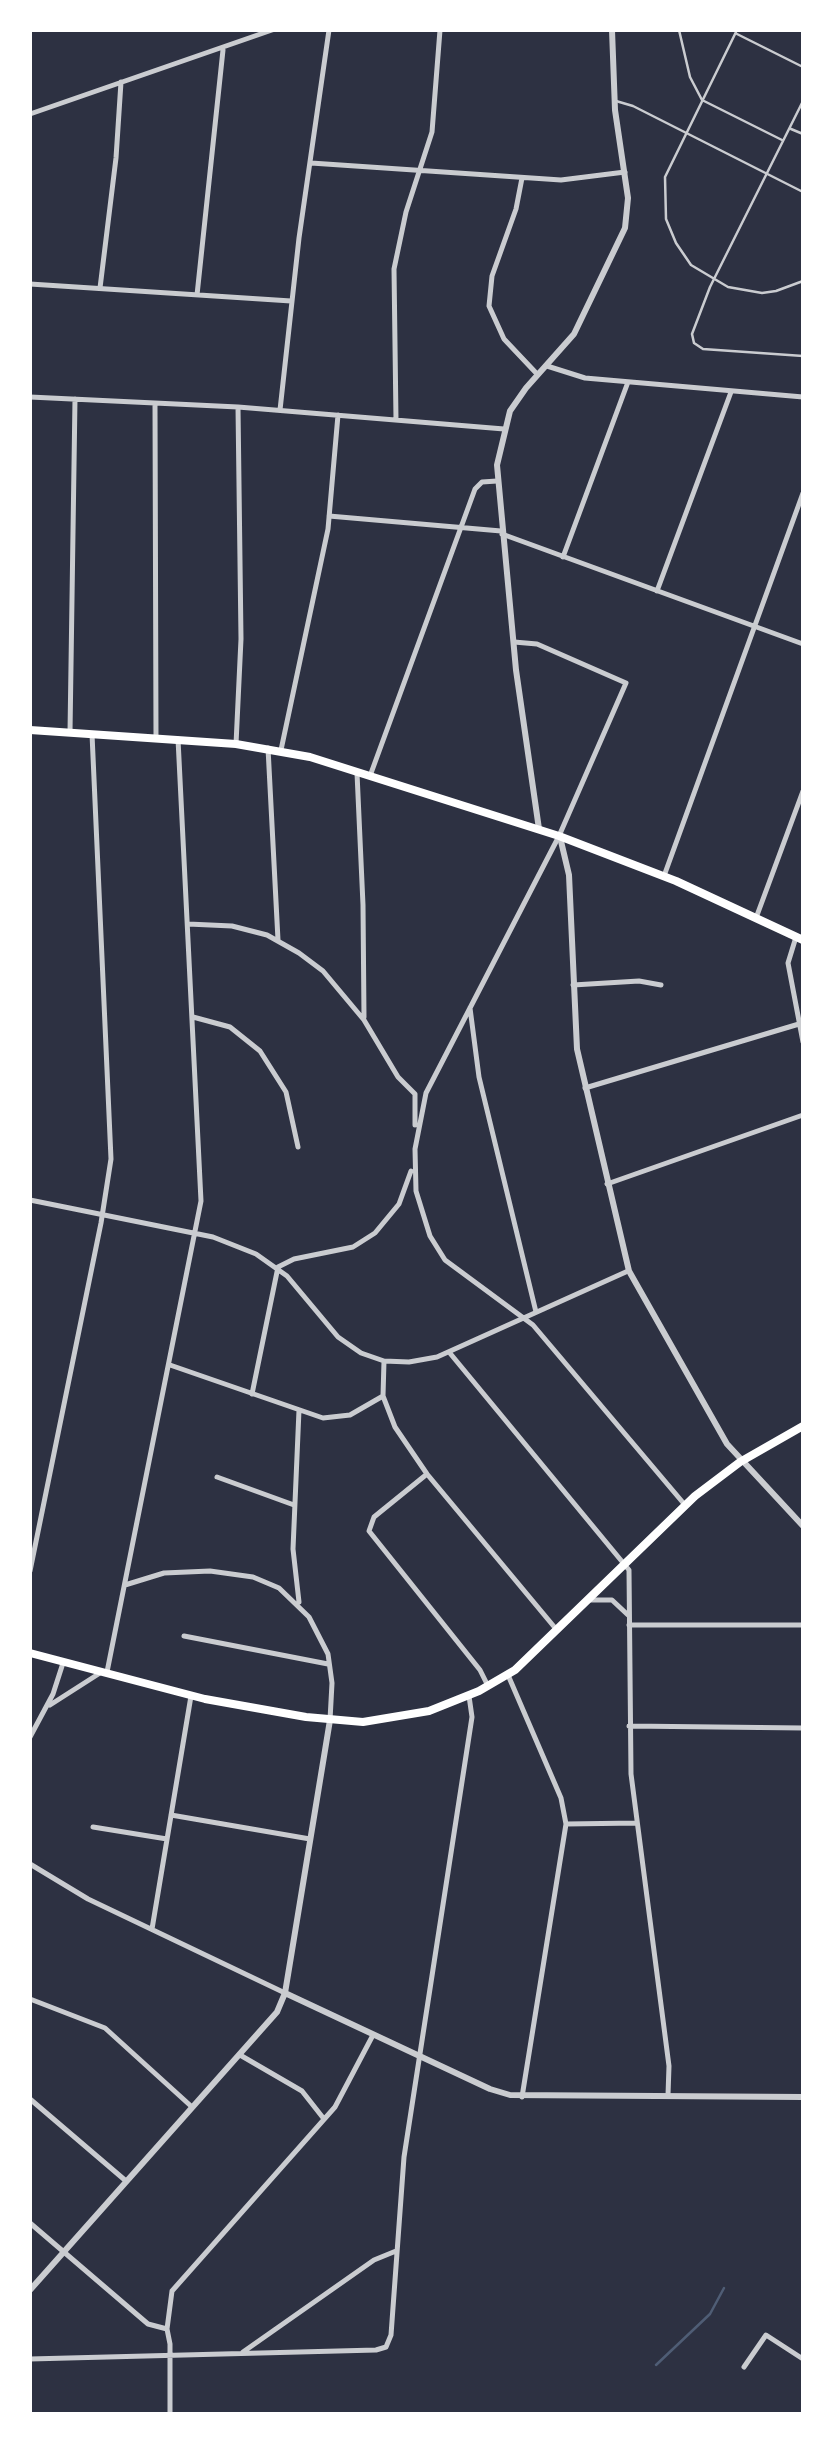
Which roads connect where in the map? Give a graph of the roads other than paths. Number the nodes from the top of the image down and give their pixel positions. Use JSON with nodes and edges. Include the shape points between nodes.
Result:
{"nodes":[{"id":1,"x":272,"y":30,"type":"edge"},
{"id":2,"x":329,"y":30,"type":"edge"},
{"id":3,"x":440,"y":30,"type":"edge"},
{"id":4,"x":612,"y":30,"type":"edge"},
{"id":5,"x":679,"y":30,"type":"edge"},
{"id":6,"x":736,"y":32,"type":"edge"},
{"id":7,"x":223,"y":48,"type":"junction"},
{"id":8,"x":803,"y":67,"type":"edge"},
{"id":9,"x":120,"y":82,"type":"junction"},
{"id":10,"x":702,"y":100,"type":"junction"},
{"id":11,"x":614,"y":101,"type":"junction"},
{"id":12,"x":803,"y":101,"type":"edge"},
{"id":13,"x":30,"y":114,"type":"edge"},
{"id":14,"x":790,"y":128,"type":"junction"},
{"id":15,"x":686,"y":133,"type":"junction"},
{"id":16,"x":803,"y":134,"type":"edge"},
{"id":17,"x":784,"y":141,"type":"junction"},
{"id":18,"x":311,"y":163,"type":"junction"},
{"id":19,"x":420,"y":170,"type":"junction"},
{"id":20,"x":625,"y":172,"type":"junction"},
{"id":21,"x":767,"y":174,"type":"junction"},
{"id":22,"x":522,"y":178,"type":"junction"},
{"id":23,"x":803,"y":192,"type":"edge"},
{"id":24,"x":714,"y":279,"type":"junction"},
{"id":25,"x":803,"y":281,"type":"edge"},
{"id":26,"x":30,"y":284,"type":"edge"},
{"id":27,"x":100,"y":288,"type":"junction"},
{"id":28,"x":197,"y":295,"type":"junction"},
{"id":29,"x":291,"y":300,"type":"junction"},
{"id":30,"x":803,"y":356,"type":"edge"},
{"id":31,"x":547,"y":366,"type":"junction"},
{"id":32,"x":538,"y":375,"type":"junction"},
{"id":33,"x":628,"y":382,"type":"junction"},
{"id":34,"x":731,"y":391,"type":"junction"},
{"id":35,"x":30,"y":397,"type":"edge"},
{"id":36,"x":803,"y":397,"type":"edge"},
{"id":37,"x":76,"y":398,"type":"junction"},
{"id":38,"x":156,"y":404,"type":"junction"},
{"id":39,"x":238,"y":407,"type":"junction"},
{"id":40,"x":280,"y":410,"type":"junction"},
{"id":41,"x":338,"y":415,"type":"junction"},
{"id":42,"x":396,"y":420,"type":"junction"},
{"id":43,"x":504,"y":430,"type":"junction"},
{"id":44,"x":497,"y":481,"type":"junction"},
{"id":45,"x":803,"y":493,"type":"edge"},
{"id":46,"x":330,"y":516,"type":"junction"},
{"id":47,"x":462,"y":526,"type":"junction"},
{"id":48,"x":502,"y":532,"type":"junction"},
{"id":49,"x":563,"y":557,"type":"junction"},
{"id":50,"x":657,"y":591,"type":"junction"},
{"id":51,"x":754,"y":626,"type":"junction"},
{"id":52,"x":512,"y":642,"type":"junction"},
{"id":53,"x":803,"y":644,"type":"edge"},
{"id":54,"x":30,"y":730,"type":"edge"},
{"id":55,"x":70,"y":732,"type":"junction"},
{"id":56,"x":92,"y":734,"type":"junction"},
{"id":57,"x":156,"y":737,"type":"junction"},
{"id":58,"x":178,"y":739,"type":"junction"},
{"id":59,"x":236,"y":744,"type":"junction"},
{"id":60,"x":268,"y":748,"type":"junction"},
{"id":61,"x":281,"y":750,"type":"junction"},
{"id":62,"x":357,"y":772,"type":"junction"},
{"id":63,"x":370,"y":776,"type":"junction"},
{"id":64,"x":803,"y":791,"type":"edge"},
{"id":65,"x":539,"y":829,"type":"junction"},
{"id":66,"x":560,"y":836,"type":"junction"},
{"id":67,"x":664,"y":876,"type":"junction"},
{"id":68,"x":756,"y":918,"type":"junction"},
{"id":69,"x":188,"y":924,"type":"junction"},
{"id":70,"x":799,"y":938,"type":"edge"},
{"id":71,"x":278,"y":940,"type":"junction"},
{"id":72,"x":573,"y":985,"type":"junction"},
{"id":73,"x":661,"y":985,"type":"dead end"},
{"id":74,"x":470,"y":1008,"type":"junction"},
{"id":75,"x":193,"y":1018,"type":"junction"},
{"id":76,"x":364,"y":1020,"type":"junction"},
{"id":77,"x":800,"y":1024,"type":"junction"},
{"id":78,"x":803,"y":1042,"type":"edge"},
{"id":79,"x":584,"y":1088,"type":"junction"},
{"id":80,"x":803,"y":1115,"type":"edge"},
{"id":81,"x":298,"y":1147,"type":"dead end"},
{"id":82,"x":415,"y":1149,"type":"junction"},
{"id":83,"x":607,"y":1184,"type":"junction"},
{"id":84,"x":30,"y":1200,"type":"edge"},
{"id":85,"x":103,"y":1215,"type":"junction"},
{"id":86,"x":197,"y":1234,"type":"junction"},
{"id":87,"x":278,"y":1267,"type":"junction"},
{"id":88,"x":629,"y":1271,"type":"junction"},
{"id":89,"x":536,"y":1312,"type":"junction"},
{"id":90,"x":522,"y":1319,"type":"junction"},
{"id":91,"x":450,"y":1352,"type":"junction"},
{"id":92,"x":384,"y":1361,"type":"junction"},
{"id":93,"x":170,"y":1365,"type":"junction"},
{"id":94,"x":252,"y":1394,"type":"junction"},
{"id":95,"x":383,"y":1396,"type":"junction"},
{"id":96,"x":299,"y":1410,"type":"junction"},
{"id":97,"x":803,"y":1426,"type":"edge"},
{"id":98,"x":740,"y":1462,"type":"junction"},
{"id":99,"x":427,"y":1474,"type":"junction"},
{"id":100,"x":217,"y":1477,"type":"dead end"},
{"id":101,"x":685,"y":1505,"type":"junction"},
{"id":102,"x":295,"y":1506,"type":"junction"},
{"id":103,"x":802,"y":1526,"type":"edge"},
{"id":104,"x":626,"y":1563,"type":"junction"},
{"id":105,"x":30,"y":1572,"type":"edge"},
{"id":106,"x":125,"y":1585,"type":"junction"},
{"id":107,"x":590,"y":1600,"type":"junction"},
{"id":108,"x":300,"y":1604,"type":"junction"},
{"id":109,"x":629,"y":1621,"type":"junction"},
{"id":110,"x":803,"y":1625,"type":"edge"},
{"id":111,"x":558,"y":1632,"type":"junction"},
{"id":112,"x":184,"y":1636,"type":"dead end"},
{"id":113,"x":30,"y":1653,"type":"edge"},
{"id":114,"x":63,"y":1663,"type":"junction"},
{"id":115,"x":330,"y":1664,"type":"junction"},
{"id":116,"x":103,"y":1674,"type":"junction"},
{"id":117,"x":508,"y":1675,"type":"junction"},
{"id":118,"x":488,"y":1686,"type":"junction"},
{"id":119,"x":191,"y":1696,"type":"junction"},
{"id":120,"x":468,"y":1696,"type":"junction"},
{"id":121,"x":48,"y":1706,"type":"junction"},
{"id":122,"x":330,"y":1720,"type":"junction"},
{"id":123,"x":630,"y":1726,"type":"junction"},
{"id":124,"x":803,"y":1728,"type":"edge"},
{"id":125,"x":30,"y":1738,"type":"edge"},
{"id":126,"x":171,"y":1816,"type":"junction"},
{"id":127,"x":566,"y":1824,"type":"junction"},
{"id":128,"x":636,"y":1824,"type":"junction"},
{"id":129,"x":93,"y":1827,"type":"dead end"},
{"id":130,"x":310,"y":1839,"type":"junction"},
{"id":131,"x":167,"y":1840,"type":"junction"},
{"id":132,"x":30,"y":1864,"type":"edge"},
{"id":133,"x":152,"y":1929,"type":"junction"},
{"id":134,"x":285,"y":1993,"type":"junction"},
{"id":135,"x":30,"y":1999,"type":"edge"},
{"id":136,"x":373,"y":2035,"type":"junction"},
{"id":137,"x":240,"y":2056,"type":"junction"},
{"id":138,"x":419,"y":2057,"type":"junction"},
{"id":139,"x":668,"y":2095,"type":"junction"},
{"id":140,"x":522,"y":2097,"type":"junction"},
{"id":141,"x":803,"y":2097,"type":"edge"},
{"id":142,"x":30,"y":2098,"type":"edge"},
{"id":143,"x":192,"y":2108,"type":"junction"},
{"id":144,"x":324,"y":2119,"type":"junction"},
{"id":145,"x":126,"y":2181,"type":"junction"},
{"id":146,"x":30,"y":2223,"type":"edge"},
{"id":147,"x":396,"y":2252,"type":"junction"},
{"id":148,"x":64,"y":2253,"type":"junction"},
{"id":149,"x":30,"y":2290,"type":"edge"},
{"id":150,"x":167,"y":2329,"type":"junction"},
{"id":151,"x":240,"y":2354,"type":"junction"},
{"id":152,"x":168,"y":2356,"type":"junction"},
{"id":153,"x":30,"y":2359,"type":"edge"},
{"id":154,"x":803,"y":2359,"type":"edge"},
{"id":155,"x":744,"y":2367,"type":"dead end"},
{"id":156,"x":170,"y":2414,"type":"edge"}],
"edges":[{"from":1,"to":7,"type":"street"},
{"from":2,"to":18,"type":"street"},
{"from":3,"to":19,"type":"street","via":[[432,132]]},
{"from":4,"to":11,"type":"street"},
{"from":5,"to":10,"type":"lane"},
{"from":6,"to":8,"type":"lane"},
{"from":6,"to":10,"type":"lane"},
{"from":7,"to":9,"type":"street"},
{"from":7,"to":28,"type":"street"},
{"from":9,"to":13,"type":"street"},
{"from":9,"to":27,"type":"street"},
{"from":10,"to":15,"type":"lane"},
{"from":10,"to":17,"type":"lane"},
{"from":11,"to":15,"type":"lane"},
{"from":11,"to":20,"type":"street"},
{"from":12,"to":14,"type":"lane"},
{"from":14,"to":16,"type":"lane"},
{"from":14,"to":17,"type":"lane"},
{"from":15,"to":21,"type":"lane"},
{"from":15,"to":24,"type":"lane","via":[[666,177],[666,219],[691,264]]},
{"from":17,"to":21,"type":"lane"},
{"from":18,"to":19,"type":"street"},
{"from":18,"to":29,"type":"street"},
{"from":19,"to":22,"type":"street"},
{"from":19,"to":42,"type":"street","via":[[394,269]]},
{"from":20,"to":22,"type":"street"},
{"from":20,"to":31,"type":"street","via":[[629,210],[622,238],[578,327]]},
{"from":21,"to":23,"type":"lane"},
{"from":21,"to":24,"type":"lane"},
{"from":22,"to":32,"type":"street","via":[[489,306],[504,338]]},
{"from":24,"to":25,"type":"lane","via":[[762,292]]},
{"from":24,"to":30,"type":"lane","via":[[692,340],[703,349]]},
{"from":26,"to":27,"type":"street"},
{"from":27,"to":28,"type":"street"},
{"from":28,"to":29,"type":"street"},
{"from":29,"to":40,"type":"street"},
{"from":31,"to":32,"type":"street"},
{"from":31,"to":33,"type":"street","via":[[570,376]]},
{"from":32,"to":43,"type":"street"},
{"from":33,"to":34,"type":"street"},
{"from":33,"to":49,"type":"street"},
{"from":34,"to":36,"type":"street"},
{"from":34,"to":50,"type":"street"},
{"from":35,"to":37,"type":"street"},
{"from":37,"to":38,"type":"street"},
{"from":37,"to":55,"type":"street"},
{"from":38,"to":39,"type":"street"},
{"from":38,"to":57,"type":"street"},
{"from":39,"to":40,"type":"street"},
{"from":39,"to":59,"type":"street"},
{"from":40,"to":41,"type":"street"},
{"from":41,"to":42,"type":"street"},
{"from":41,"to":46,"type":"street"},
{"from":42,"to":43,"type":"street"},
{"from":43,"to":44,"type":"street"},
{"from":44,"to":47,"type":"street","via":[[476,486]]},
{"from":44,"to":48,"type":"street"},
{"from":45,"to":51,"type":"street"},
{"from":46,"to":47,"type":"street"},
{"from":46,"to":61,"type":"street"},
{"from":47,"to":48,"type":"street"},
{"from":47,"to":63,"type":"street"},
{"from":48,"to":49,"type":"street"},
{"from":48,"to":52,"type":"street"},
{"from":49,"to":50,"type":"street"},
{"from":50,"to":51,"type":"street"},
{"from":51,"to":53,"type":"street"},
{"from":51,"to":67,"type":"street"},
{"from":52,"to":65,"type":"street"},
{"from":52,"to":66,"type":"street","via":[[537,644],[626,682]]},
{"from":54,"to":55,"type":"main road"},
{"from":55,"to":56,"type":"main road"},
{"from":56,"to":57,"type":"main road"},
{"from":56,"to":85,"type":"street","via":[[112,1130]]},
{"from":57,"to":58,"type":"main road"},
{"from":58,"to":59,"type":"main road"},
{"from":58,"to":69,"type":"street"},
{"from":59,"to":60,"type":"main road"},
{"from":60,"to":61,"type":"main road"},
{"from":60,"to":71,"type":"street"},
{"from":61,"to":62,"type":"main road"},
{"from":62,"to":63,"type":"main road"},
{"from":62,"to":76,"type":"street"},
{"from":63,"to":65,"type":"main road"},
{"from":64,"to":68,"type":"street"},
{"from":65,"to":66,"type":"main road"},
{"from":66,"to":67,"type":"main road"},
{"from":66,"to":72,"type":"street","via":[[569,875]]},
{"from":66,"to":74,"type":"street"},
{"from":67,"to":68,"type":"main road"},
{"from":68,"to":70,"type":"main road"},
{"from":69,"to":71,"type":"street","via":[[232,926]]},
{"from":69,"to":75,"type":"street"},
{"from":70,"to":77,"type":"street","via":[[788,963]]},
{"from":71,"to":76,"type":"street","via":[[323,971]]},
{"from":72,"to":73,"type":"street"},
{"from":72,"to":79,"type":"street"},
{"from":74,"to":82,"type":"street","via":[[426,1093]]},
{"from":74,"to":89,"type":"street","via":[[479,1077]]},
{"from":75,"to":81,"type":"street","via":[[230,1026],[260,1051],[286,1092]]},
{"from":75,"to":86,"type":"street","via":[[202,1186]]},
{"from":76,"to":82,"type":"street","via":[[415,1094]]},
{"from":77,"to":78,"type":"street"},
{"from":77,"to":79,"type":"street"},
{"from":79,"to":83,"type":"street"},
{"from":80,"to":83,"type":"street"},
{"from":82,"to":87,"type":"street","via":[[404,1193],[375,1233]]},
{"from":82,"to":90,"type":"street","via":[[416,1192],[436,1248]]},
{"from":83,"to":88,"type":"street"},
{"from":84,"to":85,"type":"street"},
{"from":85,"to":86,"type":"street"},
{"from":85,"to":105,"type":"street"},
{"from":86,"to":87,"type":"street"},
{"from":86,"to":93,"type":"street"},
{"from":87,"to":92,"type":"street","via":[[338,1337]]},
{"from":87,"to":94,"type":"street"},
{"from":88,"to":89,"type":"street"},
{"from":88,"to":98,"type":"street"},
{"from":89,"to":90,"type":"street"},
{"from":90,"to":91,"type":"street"},
{"from":90,"to":101,"type":"street","via":[[534,1325]]},
{"from":91,"to":92,"type":"street"},
{"from":91,"to":104,"type":"street"},
{"from":92,"to":95,"type":"street"},
{"from":93,"to":94,"type":"street"},
{"from":93,"to":106,"type":"street"},
{"from":94,"to":96,"type":"street"},
{"from":95,"to":96,"type":"street","via":[[342,1418]]},
{"from":95,"to":99,"type":"street"},
{"from":96,"to":102,"type":"street"},
{"from":97,"to":98,"type":"main road"},
{"from":98,"to":101,"type":"main road"},
{"from":98,"to":103,"type":"street"},
{"from":99,"to":111,"type":"street"},
{"from":99,"to":118,"type":"street","via":[[374,1517],[372,1537]]},
{"from":100,"to":102,"type":"street"},
{"from":101,"to":104,"type":"main road"},
{"from":102,"to":108,"type":"street"},
{"from":104,"to":107,"type":"main road"},
{"from":104,"to":109,"type":"street"},
{"from":106,"to":108,"type":"street","via":[[164,1573],[225,1572],[266,1582]]},
{"from":106,"to":116,"type":"street"},
{"from":107,"to":109,"type":"street","via":[[616,1602]]},
{"from":107,"to":111,"type":"main road"},
{"from":108,"to":115,"type":"street"},
{"from":109,"to":110,"type":"street"},
{"from":109,"to":123,"type":"street"},
{"from":111,"to":117,"type":"main road"},
{"from":112,"to":115,"type":"street"},
{"from":113,"to":114,"type":"main road"},
{"from":114,"to":116,"type":"main road"},
{"from":114,"to":121,"type":"street"},
{"from":115,"to":122,"type":"street"},
{"from":116,"to":119,"type":"main road"},
{"from":116,"to":121,"type":"street"},
{"from":117,"to":118,"type":"main road"},
{"from":117,"to":127,"type":"street"},
{"from":118,"to":120,"type":"main road"},
{"from":119,"to":122,"type":"main road"},
{"from":119,"to":126,"type":"street"},
{"from":120,"to":122,"type":"main road","via":[[403,1718]]},
{"from":120,"to":138,"type":"street","via":[[472,1718]]},
{"from":121,"to":125,"type":"street"},
{"from":122,"to":130,"type":"street"},
{"from":123,"to":124,"type":"street"},
{"from":123,"to":128,"type":"street"},
{"from":126,"to":130,"type":"street"},
{"from":126,"to":131,"type":"street"},
{"from":127,"to":128,"type":"street"},
{"from":127,"to":140,"type":"street"},
{"from":128,"to":139,"type":"street","via":[[668,2052]]},
{"from":129,"to":131,"type":"street"},
{"from":130,"to":134,"type":"street"},
{"from":131,"to":133,"type":"street"},
{"from":132,"to":133,"type":"street"},
{"from":133,"to":134,"type":"street"},
{"from":134,"to":136,"type":"street"},
{"from":134,"to":137,"type":"street"},
{"from":135,"to":143,"type":"street","via":[[105,2028]]},
{"from":136,"to":138,"type":"street"},
{"from":136,"to":144,"type":"street","via":[[346,2092]]},
{"from":137,"to":143,"type":"street"},
{"from":137,"to":144,"type":"street","via":[[302,2091]]},
{"from":138,"to":140,"type":"street"},
{"from":138,"to":147,"type":"street"},
{"from":139,"to":140,"type":"street"},
{"from":139,"to":141,"type":"street"},
{"from":142,"to":145,"type":"street"},
{"from":143,"to":145,"type":"street"},
{"from":144,"to":150,"type":"street","via":[[176,2284]]},
{"from":145,"to":148,"type":"street"},
{"from":146,"to":148,"type":"street"},
{"from":147,"to":151,"type":"street","via":[[374,2260]]},
{"from":147,"to":151,"type":"street","via":[[386,2346]]},
{"from":148,"to":149,"type":"street"},
{"from":148,"to":150,"type":"street","via":[[148,2324]]},
{"from":150,"to":152,"type":"street"},
{"from":151,"to":152,"type":"street"},
{"from":152,"to":153,"type":"street"},
{"from":152,"to":156,"type":"street"},
{"from":154,"to":155,"type":"street","via":[[766,2335]]}]}
